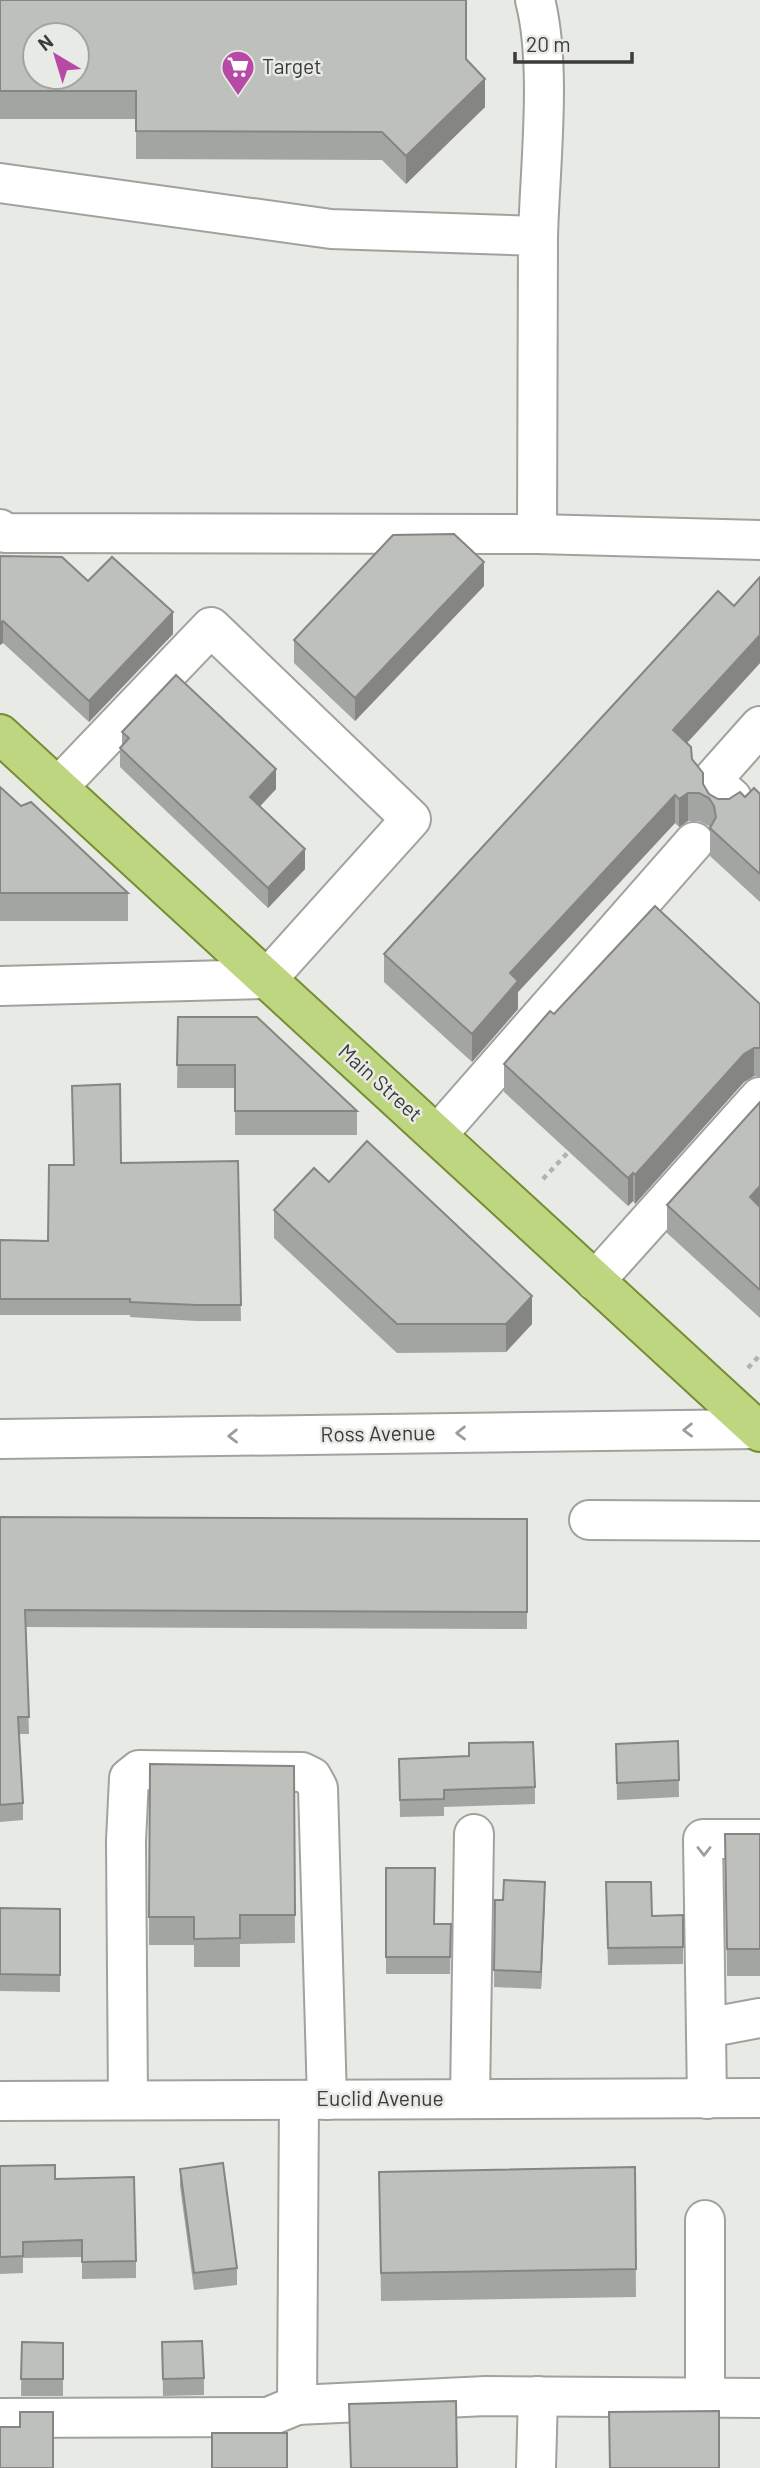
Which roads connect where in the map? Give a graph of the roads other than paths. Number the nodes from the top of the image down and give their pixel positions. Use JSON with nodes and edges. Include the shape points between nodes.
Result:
{"nodes":[{"id":1,"x":535,"y":0,"type":"edge"},
{"id":2,"x":0,"y":183,"type":"edge"},
{"id":3,"x":538,"y":236,"type":"junction"},
{"id":4,"x":0,"y":529,"type":"edge"},
{"id":5,"x":537,"y":534,"type":"junction"},
{"id":6,"x":760,"y":540,"type":"edge"},
{"id":7,"x":760,"y":726,"type":"edge"},
{"id":8,"x":0,"y":734,"type":"edge"},
{"id":9,"x":58,"y":787,"type":"junction"},
{"id":10,"x":742,"y":804,"type":"edge"},
{"id":11,"x":694,"y":842,"type":"dead end"},
{"id":12,"x":267,"y":979,"type":"junction"},
{"id":13,"x":0,"y":986,"type":"edge"},
{"id":14,"x":760,"y":1097,"type":"edge"},
{"id":15,"x":437,"y":1135,"type":"junction"},
{"id":16,"x":595,"y":1281,"type":"junction"},
{"id":17,"x":758,"y":1431,"type":"edge"},
{"id":18,"x":0,"y":1438,"type":"edge"},
{"id":19,"x":589,"y":1520,"type":"dead end"},
{"id":20,"x":760,"y":1521,"type":"edge"},
{"id":21,"x":474,"y":1833,"type":"dead end"},
{"id":22,"x":760,"y":1839,"type":"edge"},
{"id":23,"x":760,"y":2018,"type":"edge"},
{"id":24,"x":706,"y":2028,"type":"junction"},
{"id":25,"x":760,"y":2098,"type":"edge"},
{"id":26,"x":470,"y":2099,"type":"junction"},
{"id":27,"x":707,"y":2099,"type":"junction"},
{"id":28,"x":128,"y":2100,"type":"junction"},
{"id":29,"x":313,"y":2100,"type":"junction"},
{"id":30,"x":0,"y":2101,"type":"edge"},
{"id":31,"x":705,"y":2220,"type":"dead end"},
{"id":32,"x":538,"y":2396,"type":"junction"},
{"id":33,"x":705,"y":2398,"type":"junction"},
{"id":34,"x":760,"y":2398,"type":"edge"},
{"id":35,"x":298,"y":2405,"type":"junction"},
{"id":36,"x":0,"y":2418,"type":"edge"},
{"id":37,"x":536,"y":2468,"type":"edge"}],
"edges":[{"from":1,"to":3,"type":"street","via":[[542,59]]},
{"from":2,"to":3,"type":"street","via":[[331,229]]},
{"from":3,"to":5,"type":"street"},
{"from":4,"to":5,"type":"street","via":[[5,533]]},
{"from":5,"to":6,"type":"street"},
{"from":7,"to":10,"type":"street","via":[[712,780]]},
{"from":8,"to":9,"type":"main road","name":"Main Street"},
{"from":9,"to":12,"type":"main road","name":"Main Street"},
{"from":9,"to":12,"type":"street","via":[[211,627],[411,819]]},
{"from":11,"to":15,"type":"street"},
{"from":12,"to":13,"type":"street"},
{"from":12,"to":15,"type":"main road","name":"Main Street"},
{"from":14,"to":16,"type":"street"},
{"from":15,"to":16,"type":"main road","name":"Main Street"},
{"from":16,"to":17,"type":"main road","name":"Main Street"},
{"from":17,"to":18,"type":"street","name":"Ross Avenue","one_way":true},
{"from":19,"to":20,"type":"street"},
{"from":21,"to":26,"type":"street"},
{"from":22,"to":24,"type":"street","one_way":true,"via":[[704,1839]]},
{"from":23,"to":24,"type":"street"},
{"from":24,"to":27,"type":"street"},
{"from":25,"to":27,"type":"street","name":"Euclid Avenue"},
{"from":26,"to":27,"type":"street","name":"Euclid Avenue"},
{"from":26,"to":29,"type":"street","name":"Euclid Avenue"},
{"from":28,"to":29,"type":"street","name":"Euclid Avenue"},
{"from":28,"to":29,"type":"street","via":[[125,1840],[129,1778],[139,1769],[302,1772],[312,1777],[318,1788]]},
{"from":28,"to":30,"type":"street","name":"Euclid Avenue"},
{"from":29,"to":35,"type":"street"},
{"from":31,"to":33,"type":"street"},
{"from":32,"to":33,"type":"street"},
{"from":32,"to":35,"type":"street"},
{"from":32,"to":37,"type":"street"},
{"from":33,"to":34,"type":"street"},
{"from":35,"to":36,"type":"street","via":[[268,2417]]}]}
